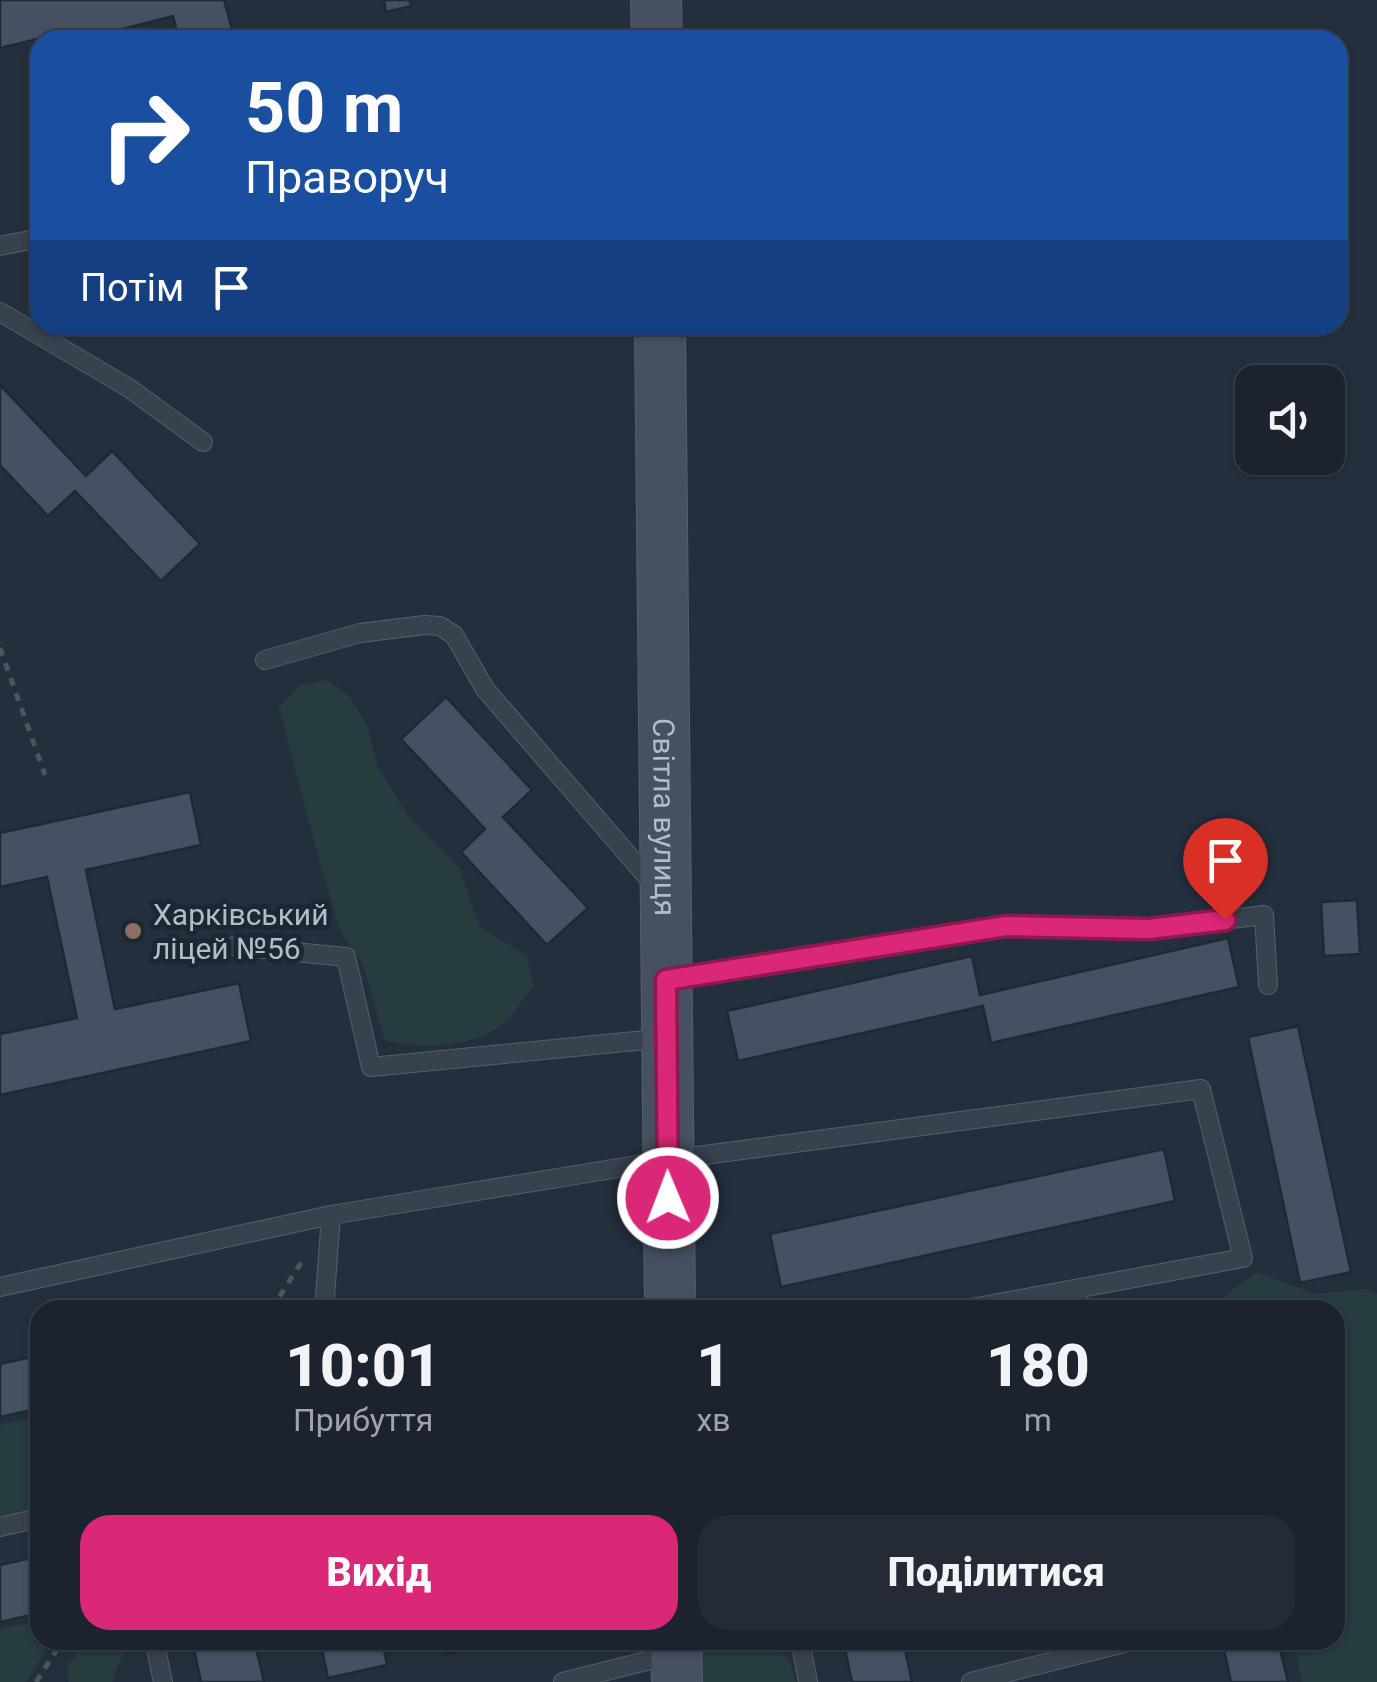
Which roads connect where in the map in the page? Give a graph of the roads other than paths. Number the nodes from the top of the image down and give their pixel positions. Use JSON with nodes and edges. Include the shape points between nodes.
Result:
{"nodes":[{"id":1,"x":656,"y":0,"type":"edge"},
{"id":2,"x":657,"y":30,"type":"edge"},
{"id":3,"x":30,"y":240,"type":"edge"},
{"id":4,"x":0,"y":246,"type":"edge"},
{"id":5,"x":0,"y":312,"type":"edge"},
{"id":6,"x":30,"y":330,"type":"edge"},
{"id":7,"x":39,"y":335,"type":"edge"},
{"id":8,"x":660,"y":335,"type":"edge"},
{"id":9,"x":203,"y":442,"type":"dead end"},
{"id":10,"x":265,"y":660,"type":"dead end"},
{"id":11,"x":665,"y":898,"type":"junction"},
{"id":12,"x":234,"y":946,"type":"dead end"},
{"id":13,"x":666,"y":980,"type":"junction"},
{"id":14,"x":1268,"y":985,"type":"dead end"},
{"id":15,"x":666,"y":1038,"type":"junction"},
{"id":16,"x":668,"y":1160,"type":"junction"},
{"id":17,"x":331,"y":1214,"type":"junction"},
{"id":18,"x":0,"y":1286,"type":"edge"},
{"id":19,"x":1075,"y":1289,"type":"junction"},
{"id":20,"x":325,"y":1300,"type":"edge"},
{"id":21,"x":670,"y":1300,"type":"edge"},
{"id":22,"x":1015,"y":1300,"type":"edge"},
{"id":23,"x":1078,"y":1300,"type":"edge"},
{"id":24,"x":30,"y":1520,"type":"edge"},
{"id":25,"x":0,"y":1527,"type":"edge"},
{"id":26,"x":156,"y":1650,"type":"edge"},
{"id":27,"x":802,"y":1650,"type":"edge"},
{"id":28,"x":1097,"y":1650,"type":"edge"},
{"id":29,"x":676,"y":1658,"type":"edge"},
{"id":30,"x":163,"y":1682,"type":"edge"},
{"id":31,"x":563,"y":1682,"type":"edge"},
{"id":32,"x":808,"y":1682,"type":"edge"},
{"id":33,"x":971,"y":1682,"type":"edge"}],
"edges":[{"from":1,"to":2,"type":"street"},
{"from":3,"to":4,"type":"lane"},
{"from":5,"to":6,"type":"lane"},
{"from":7,"to":9,"type":"lane","via":[[130,388]]},
{"from":8,"to":11,"type":"street","name":"Світла вулиця"},
{"from":10,"to":11,"type":"lane","via":[[360,633],[440,626],[454,635],[484,689]]},
{"from":11,"to":13,"type":"street","name":"Світла вулиця"},
{"from":12,"to":15,"type":"lane","via":[[346,957],[372,1068]]},
{"from":13,"to":14,"type":"lane","via":[[1006,926],[1149,929],[1264,916]]},
{"from":13,"to":15,"type":"street","name":"Світла вулиця"},
{"from":15,"to":16,"type":"street","name":"Світла вулиця"},
{"from":16,"to":17,"type":"lane"},
{"from":16,"to":19,"type":"lane","via":[[1201,1089],[1243,1258]]},
{"from":16,"to":21,"type":"street","name":"Світла вулиця"},
{"from":17,"to":18,"type":"lane"},
{"from":17,"to":20,"type":"lane"},
{"from":19,"to":22,"type":"lane"},
{"from":19,"to":23,"type":"lane"},
{"from":24,"to":25,"type":"lane"},
{"from":26,"to":30,"type":"lane"},
{"from":27,"to":32,"type":"lane"},
{"from":28,"to":33,"type":"lane"},
{"from":29,"to":31,"type":"lane"}]}
